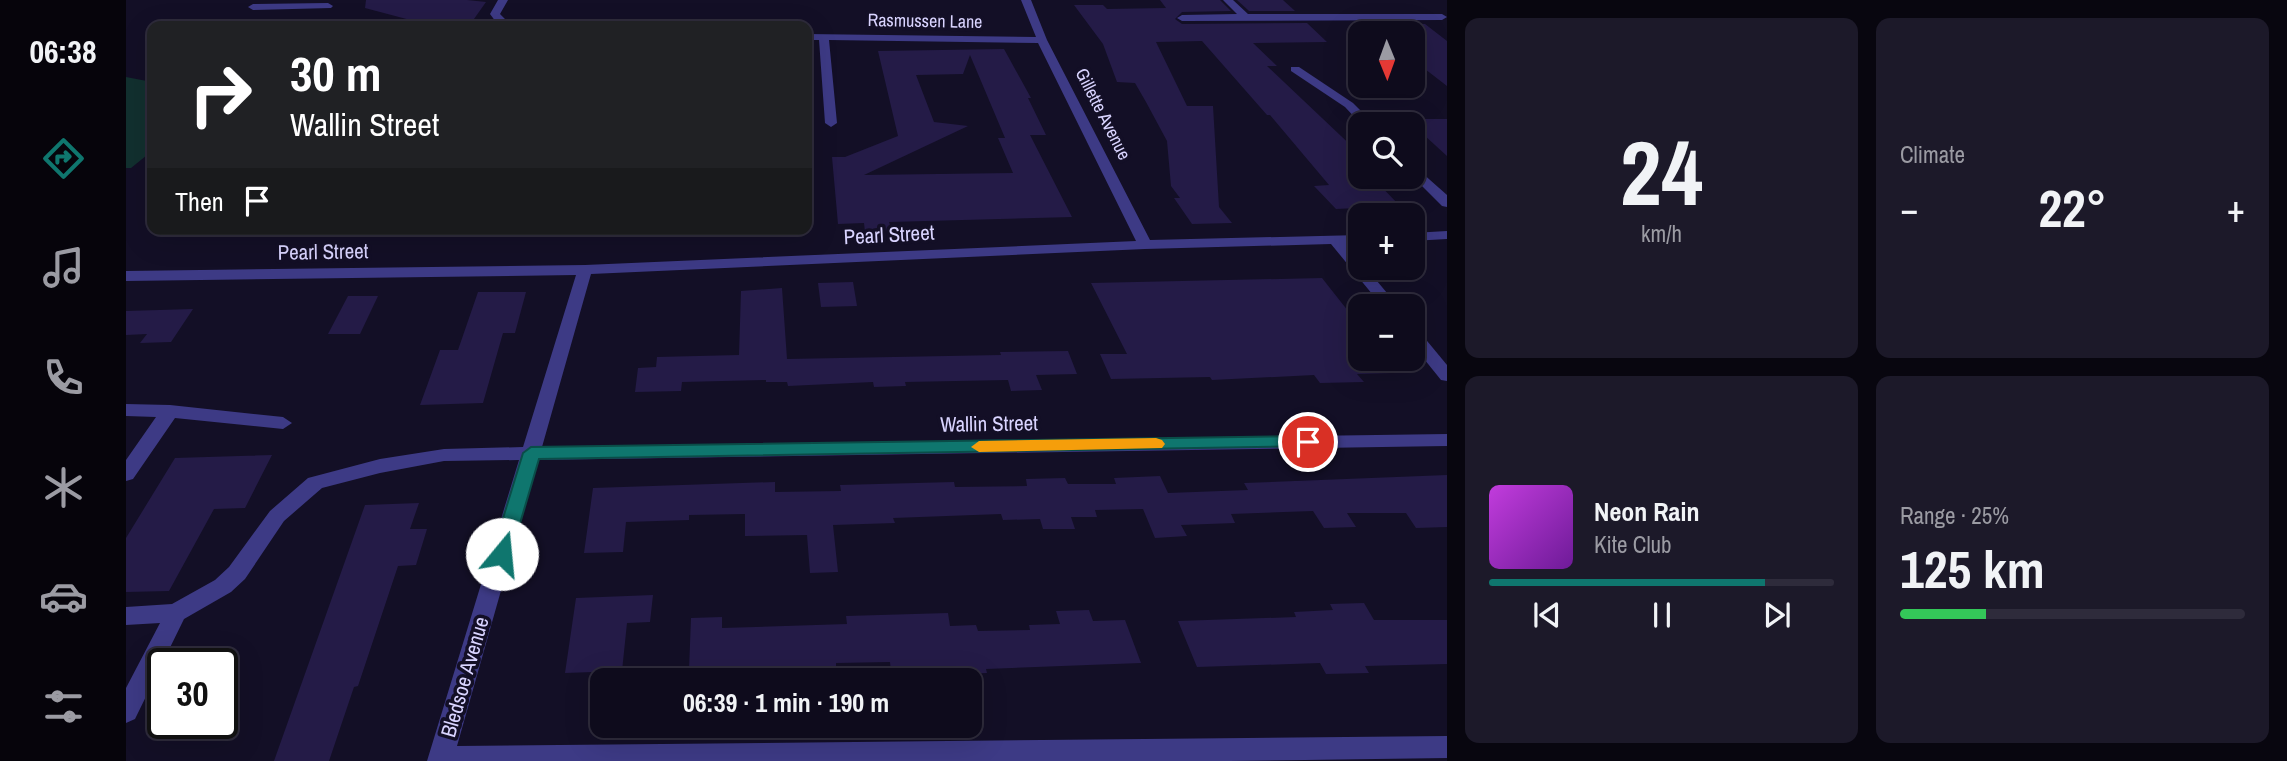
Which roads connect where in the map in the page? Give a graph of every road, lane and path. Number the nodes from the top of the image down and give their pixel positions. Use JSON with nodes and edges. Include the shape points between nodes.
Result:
{"nodes":[{"id":1,"x":503,"y":0,"type":"edge"},
{"id":2,"x":1026,"y":0,"type":"edge"},
{"id":3,"x":1228,"y":0,"type":"edge"},
{"id":4,"x":332,"y":3,"type":"edge"},
{"id":5,"x":1335,"y":3,"type":"dead end"},
{"id":6,"x":257,"y":4,"type":"edge"},
{"id":7,"x":1245,"y":17,"type":"junction"},
{"id":8,"x":1353,"y":17,"type":"junction"},
{"id":9,"x":1442,"y":17,"type":"dead end"},
{"id":10,"x":1182,"y":18,"type":"dead end"},
{"id":11,"x":238,"y":21,"type":"edge"},
{"id":12,"x":314,"y":21,"type":"edge"},
{"id":13,"x":502,"y":21,"type":"edge"},
{"id":14,"x":812,"y":37,"type":"edge"},
{"id":15,"x":824,"y":37,"type":"junction"},
{"id":16,"x":1042,"y":40,"type":"junction"},
{"id":17,"x":1295,"y":69,"type":"dead end"},
{"id":18,"x":1355,"y":112,"type":"edge"},
{"id":19,"x":831,"y":123,"type":"dead end"},
{"id":20,"x":1425,"y":181,"type":"edge"},
{"id":21,"x":1447,"y":203,"type":"edge"},
{"id":22,"x":1447,"y":235,"type":"edge"},
{"id":23,"x":1425,"y":236,"type":"edge"},
{"id":24,"x":1348,"y":240,"type":"edge"},
{"id":25,"x":1336,"y":241,"type":"junction"},
{"id":26,"x":1145,"y":245,"type":"junction"},
{"id":27,"x":585,"y":270,"type":"junction"},
{"id":28,"x":126,"y":276,"type":"edge"},
{"id":29,"x":1380,"y":294,"type":"edge"},
{"id":30,"x":1425,"y":349,"type":"edge"},
{"id":31,"x":1447,"y":376,"type":"edge"},
{"id":32,"x":126,"y":410,"type":"edge"},
{"id":33,"x":170,"y":411,"type":"junction"},
{"id":34,"x":283,"y":423,"type":"dead end"},
{"id":35,"x":1447,"y":440,"type":"edge"},
{"id":36,"x":531,"y":453,"type":"junction"},
{"id":37,"x":126,"y":474,"type":"edge"},
{"id":38,"x":176,"y":614,"type":"junction"},
{"id":39,"x":126,"y":616,"type":"edge"},
{"id":40,"x":126,"y":712,"type":"edge"},
{"id":41,"x":1447,"y":747,"type":"edge"},
{"id":42,"x":441,"y":759,"type":"edge"}],
"edges":[{"from":1,"to":13,"type":"street","via":[[495,14]]},
{"from":2,"to":16,"type":"street","name":"Gillette Avenue"},
{"from":3,"to":7,"type":"street"},
{"from":4,"to":6,"type":"street"},
{"from":4,"to":12,"type":"street"},
{"from":5,"to":8,"type":"street"},
{"from":6,"to":11,"type":"street"},
{"from":7,"to":8,"type":"street"},
{"from":7,"to":10,"type":"street"},
{"from":8,"to":9,"type":"street"},
{"from":14,"to":15,"type":"street","name":"Rasmussen Lane"},
{"from":15,"to":16,"type":"street","name":"Rasmussen Lane"},
{"from":15,"to":19,"type":"street"},
{"from":16,"to":26,"type":"street","name":"Gillette Avenue"},
{"from":17,"to":18,"type":"street"},
{"from":20,"to":21,"type":"street"},
{"from":22,"to":23,"type":"street"},
{"from":24,"to":25,"type":"street","name":"Pearl Street"},
{"from":25,"to":26,"type":"street","name":"Pearl Street"},
{"from":25,"to":29,"type":"street"},
{"from":26,"to":27,"type":"street","name":"Pearl Street"},
{"from":27,"to":28,"type":"street","name":"Pearl Street"},
{"from":27,"to":36,"type":"street","name":"Bledsoe Avenue"},
{"from":30,"to":31,"type":"street"},
{"from":32,"to":33,"type":"street"},
{"from":33,"to":34,"type":"street"},
{"from":33,"to":37,"type":"street"},
{"from":35,"to":36,"type":"street","name":"Wallin Street"},
{"from":36,"to":38,"type":"street","name":"Wallin Street","via":[[444,455],[315,483],[277,516],[237,573]]},
{"from":36,"to":42,"type":"street","name":"Bledsoe Avenue"},
{"from":38,"to":39,"type":"street"},
{"from":38,"to":40,"type":"street"},
{"from":41,"to":42,"type":"street"}]}
